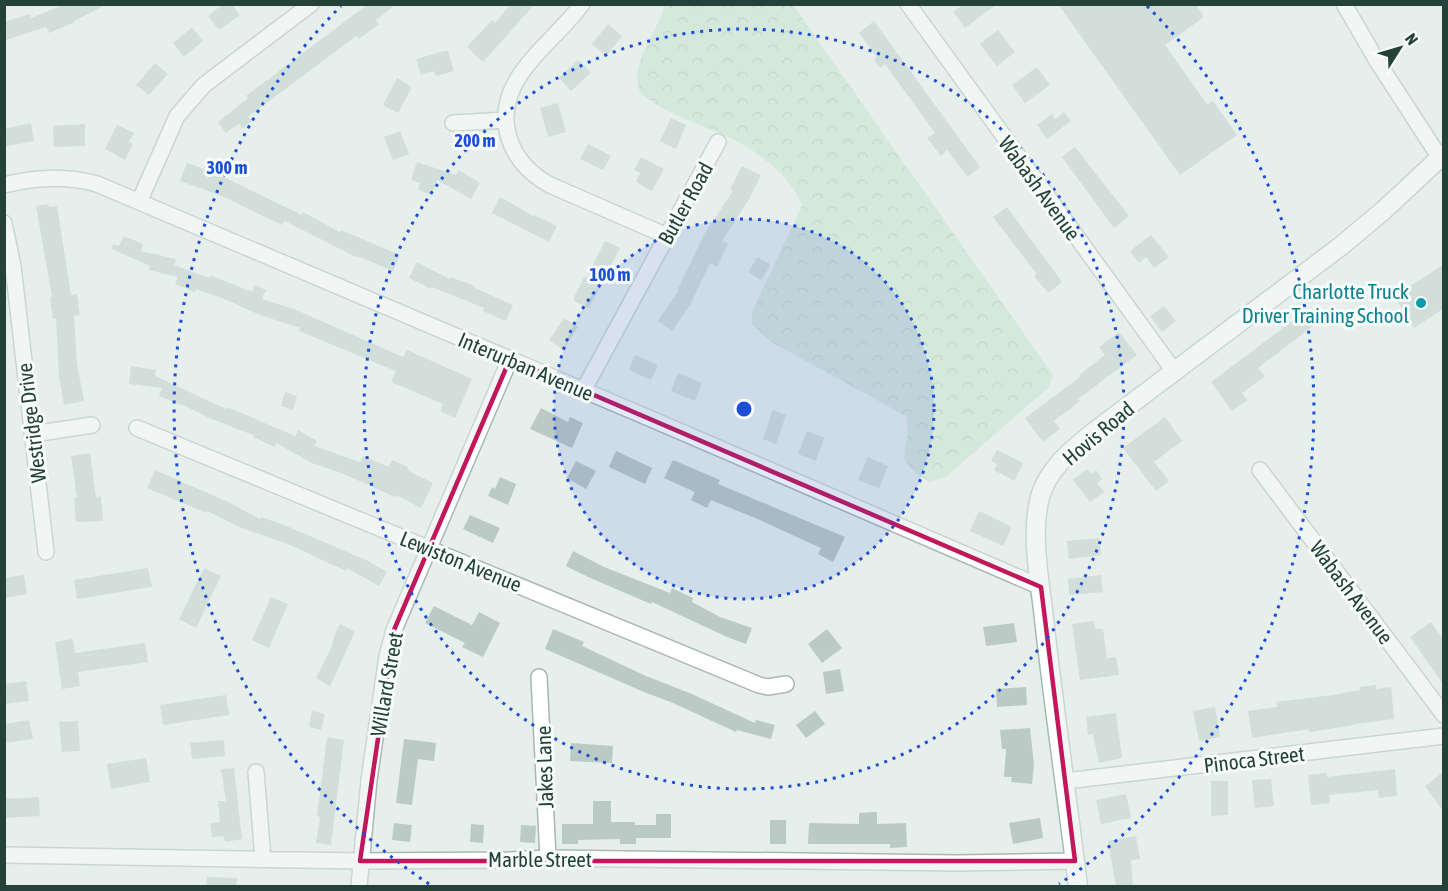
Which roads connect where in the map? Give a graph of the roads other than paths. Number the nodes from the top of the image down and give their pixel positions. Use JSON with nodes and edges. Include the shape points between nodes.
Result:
{"nodes":[{"id":1,"x":311,"y":4,"type":"edge"},
{"id":2,"x":582,"y":4,"type":"edge"},
{"id":3,"x":908,"y":4,"type":"edge"},
{"id":4,"x":1344,"y":4,"type":"edge"},
{"id":5,"x":506,"y":120,"type":"junction"},
{"id":6,"x":453,"y":123,"type":"dead end"},
{"id":7,"x":718,"y":142,"type":"dead end"},
{"id":8,"x":1442,"y":156,"type":"edge"},
{"id":9,"x":4,"y":185,"type":"edge"},
{"id":10,"x":139,"y":202,"type":"junction"},
{"id":11,"x":4,"y":223,"type":"edge"},
{"id":12,"x":667,"y":236,"type":"junction"},
{"id":13,"x":510,"y":359,"type":"junction"},
{"id":14,"x":1174,"y":371,"type":"junction"},
{"id":15,"x":583,"y":391,"type":"junction"},
{"id":16,"x":92,"y":425,"type":"dead end"},
{"id":17,"x":137,"y":428,"type":"dead end"},
{"id":18,"x":33,"y":434,"type":"junction"},
{"id":19,"x":1260,"y":470,"type":"dead end"},
{"id":20,"x":428,"y":549,"type":"junction"},
{"id":21,"x":46,"y":552,"type":"dead end"},
{"id":22,"x":1041,"y":587,"type":"junction"},
{"id":23,"x":540,"y":677,"type":"dead end"},
{"id":24,"x":786,"y":684,"type":"dead end"},
{"id":25,"x":1443,"y":715,"type":"edge"},
{"id":26,"x":1443,"y":736,"type":"edge"},
{"id":27,"x":256,"y":772,"type":"dead end"},
{"id":28,"x":1065,"y":781,"type":"junction"},
{"id":29,"x":4,"y":855,"type":"edge"},
{"id":30,"x":548,"y":858,"type":"junction"},
{"id":31,"x":263,"y":859,"type":"junction"},
{"id":32,"x":360,"y":861,"type":"junction"},
{"id":33,"x":1075,"y":861,"type":"junction"},
{"id":34,"x":359,"y":886,"type":"edge"},
{"id":35,"x":1078,"y":886,"type":"edge"}],
"edges":[{"from":1,"to":10,"type":"street","via":[[190,99],[177,116]]},
{"from":2,"to":5,"type":"street","via":[[521,73],[507,103]]},
{"from":3,"to":14,"type":"street","name":"Wabash Avenue"},
{"from":4,"to":8,"type":"street","via":[[1377,61]]},
{"from":5,"to":6,"type":"street"},
{"from":5,"to":12,"type":"street","via":[[514,153],[536,177]]},
{"from":7,"to":12,"type":"street","name":"Butler Road"},
{"from":8,"to":14,"type":"street","name":"Hovis Road","via":[[1341,246]]},
{"from":9,"to":10,"type":"street","name":"Interurban Avenue","via":[[63,177],[97,184]]},
{"from":10,"to":13,"type":"street","name":"Interurban Avenue"},
{"from":11,"to":18,"type":"street","name":"Westridge Drive","via":[[13,266]]},
{"from":12,"to":15,"type":"street","name":"Butler Road"},
{"from":13,"to":15,"type":"street","name":"Interurban Avenue"},
{"from":13,"to":20,"type":"street","name":"Willard Street"},
{"from":14,"to":22,"type":"street","name":"Hovis Road","via":[[1068,454],[1048,479],[1037,512]]},
{"from":15,"to":22,"type":"street","name":"Interurban Avenue"},
{"from":16,"to":18,"type":"street"},
{"from":17,"to":20,"type":"street","name":"Lewiston Avenue"},
{"from":18,"to":21,"type":"street","name":"Westridge Drive"},
{"from":19,"to":25,"type":"street","name":"Wabash Avenue"},
{"from":20,"to":24,"type":"street","name":"Lewiston Avenue","via":[[759,685]]},
{"from":20,"to":32,"type":"street","name":"Willard Street","via":[[393,630],[387,656]]},
{"from":22,"to":28,"type":"street","name":"Hovis Road"},
{"from":23,"to":30,"type":"street","name":"Jakes Lane"},
{"from":26,"to":28,"type":"street","name":"Pinoca Street"},
{"from":27,"to":31,"type":"street"},
{"from":28,"to":33,"type":"street","name":"Hovis Road"},
{"from":29,"to":31,"type":"street","name":"Marble Street"},
{"from":30,"to":32,"type":"street","name":"Marble Street"},
{"from":30,"to":33,"type":"street","name":"Marble Street"},
{"from":31,"to":32,"type":"street","name":"Marble Street"},
{"from":32,"to":34,"type":"street","name":"Willard Street"},
{"from":33,"to":35,"type":"street","name":"Hovis Road"}]}
